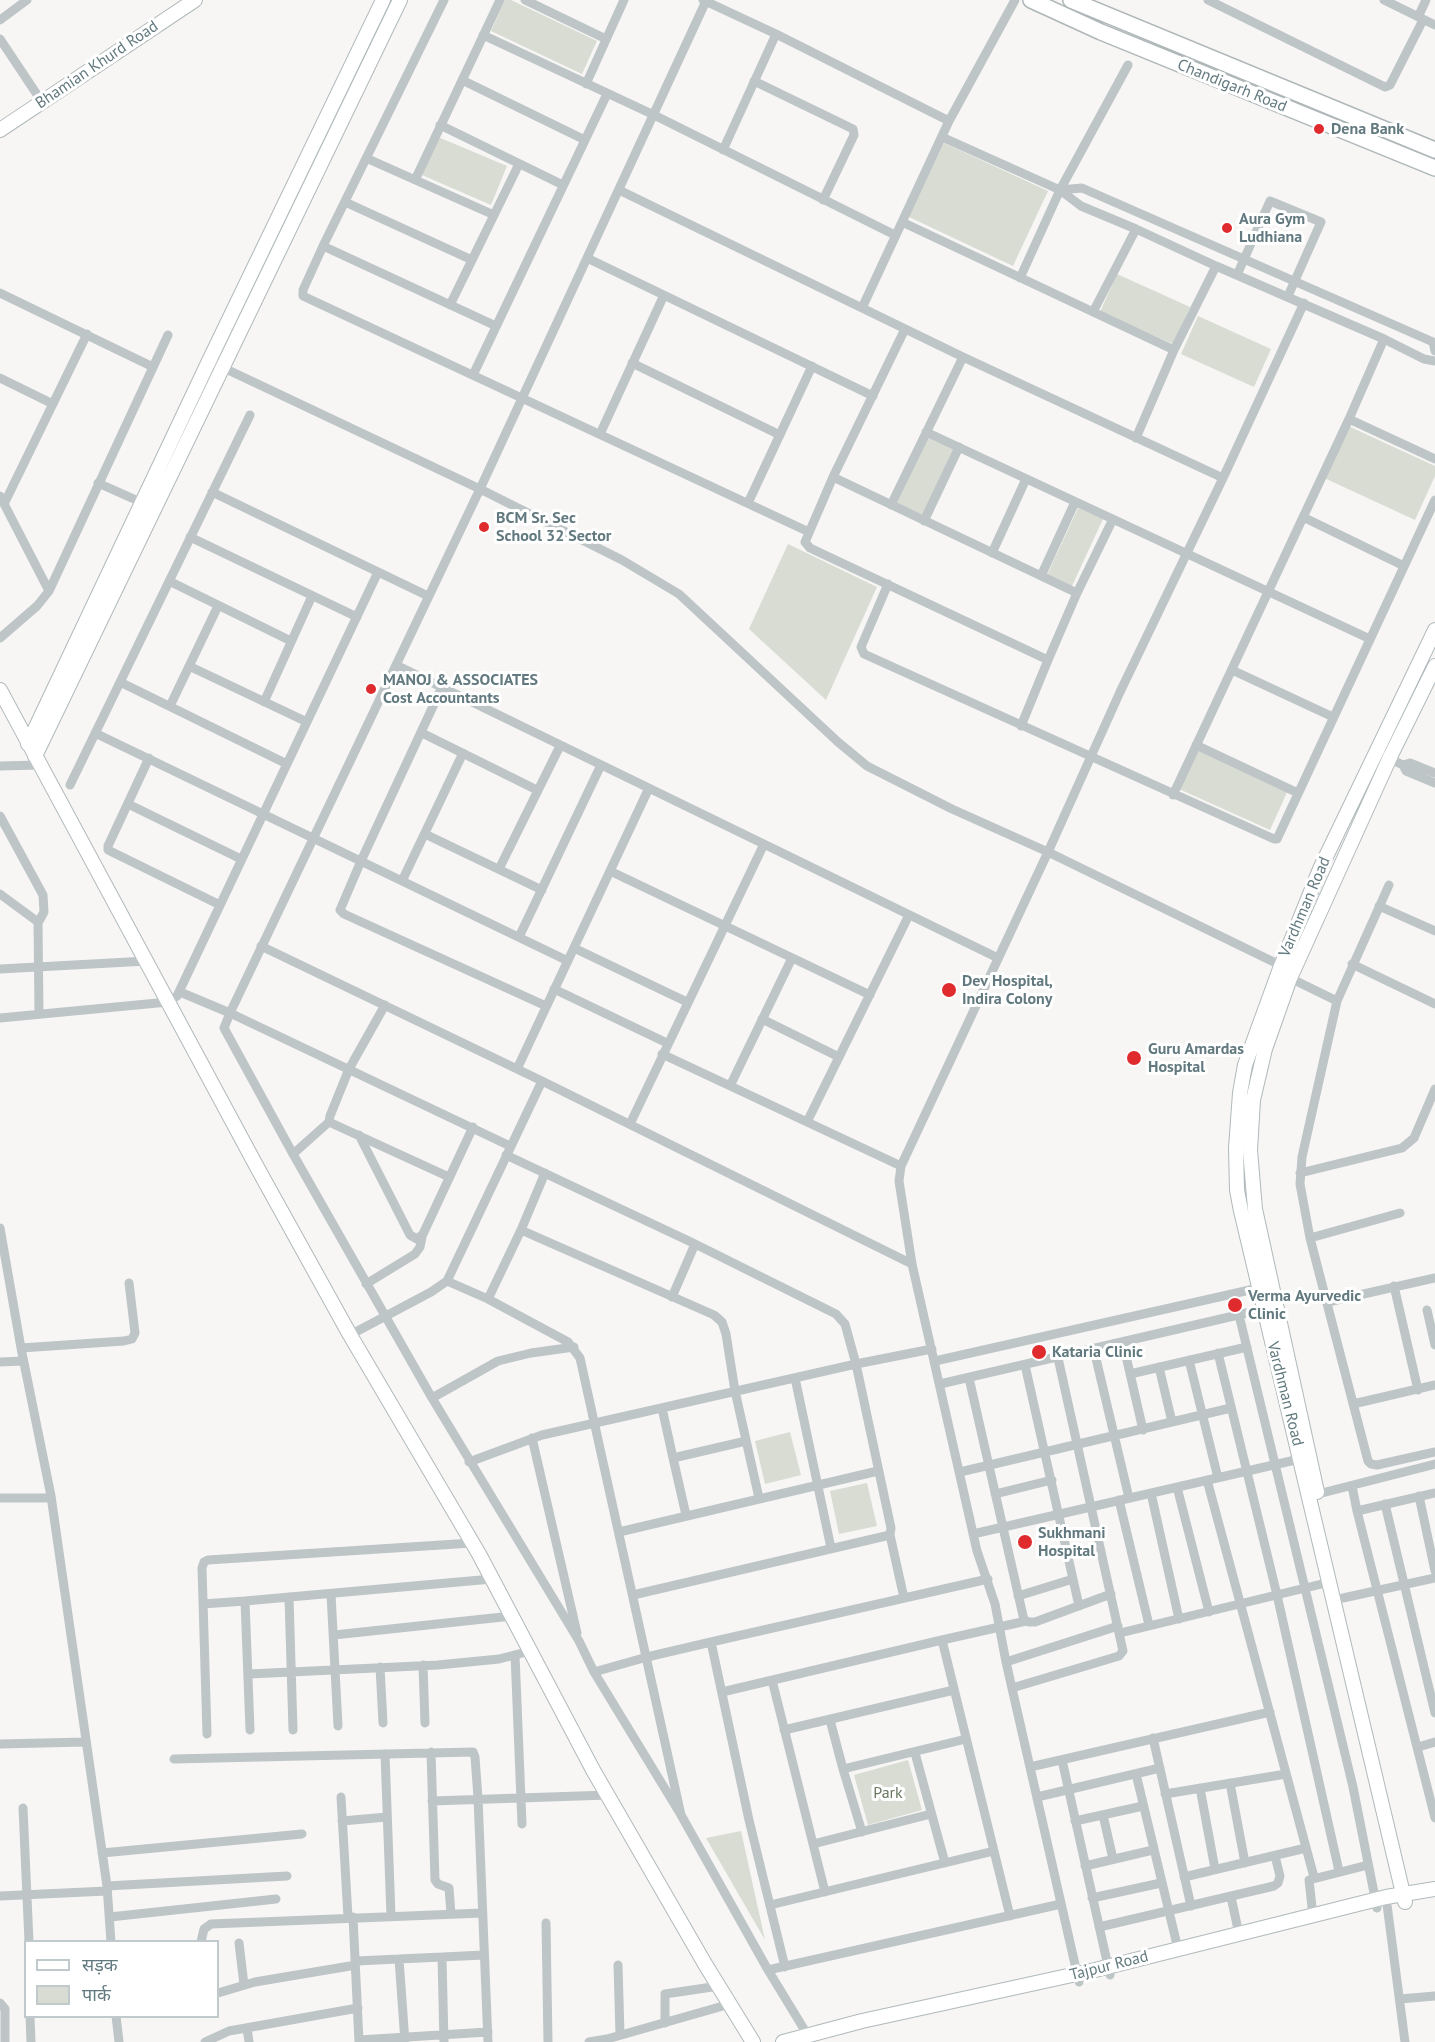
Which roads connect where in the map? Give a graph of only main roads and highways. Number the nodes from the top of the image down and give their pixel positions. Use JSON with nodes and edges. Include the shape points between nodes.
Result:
{"nodes":[{"id":1,"x":1031,"y":0,"type":"edge"},
{"id":2,"x":1071,"y":0,"type":"edge"},
{"id":3,"x":1435,"y":150,"type":"edge"},
{"id":4,"x":1435,"y":168,"type":"edge"}],
"edges":[{"from":1,"to":4,"type":"main road","name":"Chandigarh Road"},
{"from":2,"to":3,"type":"main road","name":"Chandigarh Road"}]}
